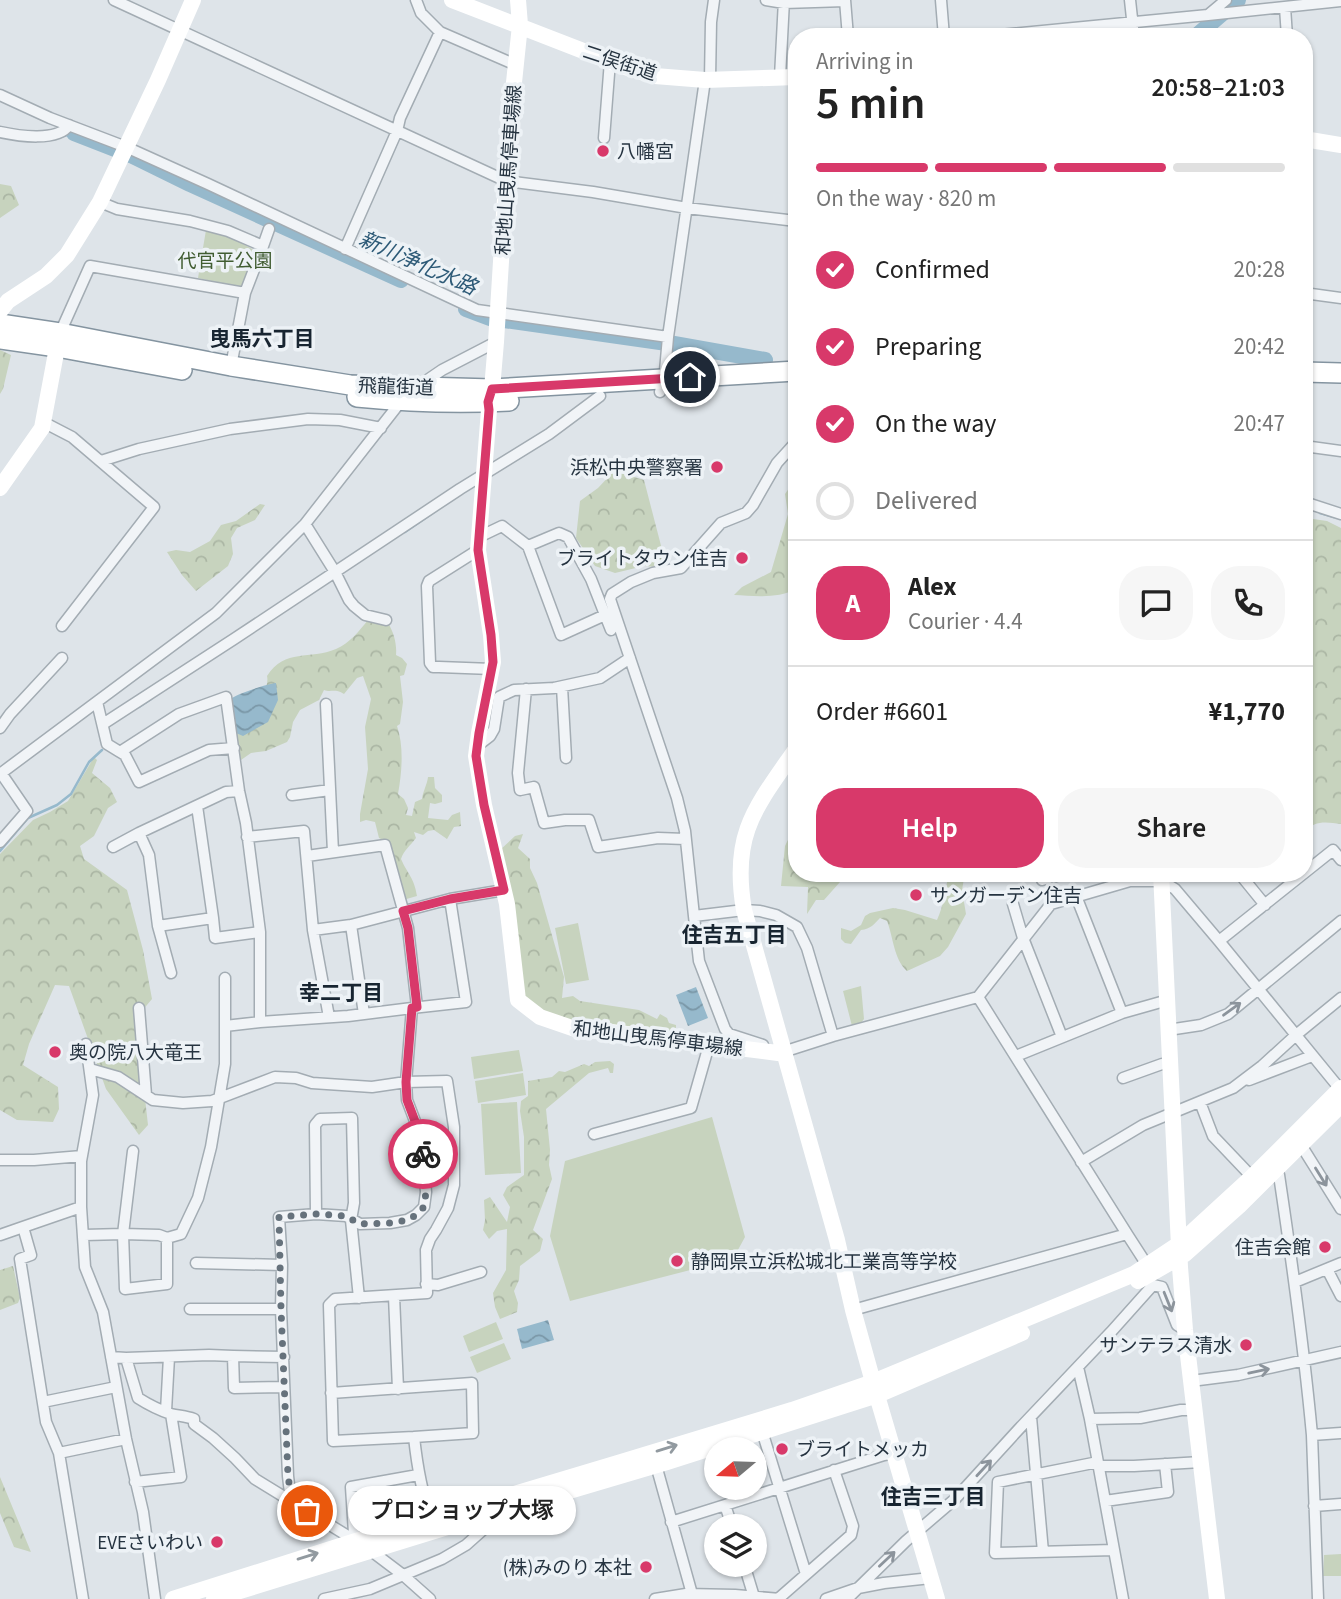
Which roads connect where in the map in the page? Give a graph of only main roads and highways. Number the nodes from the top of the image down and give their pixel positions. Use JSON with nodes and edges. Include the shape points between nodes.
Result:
{"nodes":[{"id":1,"x":3,"y":325,"type":"edge"},
{"id":2,"x":59,"y":340,"type":"junction"},
{"id":3,"x":1313,"y":364,"type":"edge"},
{"id":4,"x":1341,"y":365,"type":"edge"},
{"id":5,"x":788,"y":372,"type":"edge"},
{"id":6,"x":1313,"y":372,"type":"edge"},
{"id":7,"x":1341,"y":373,"type":"edge"},
{"id":8,"x":788,"y":384,"type":"edge"},
{"id":9,"x":662,"y":385,"type":"junction"},
{"id":10,"x":490,"y":396,"type":"junction"}],
"edges":[{"from":1,"to":2,"type":"highway","name":"飛龍街道"},
{"from":2,"to":10,"type":"highway","name":"飛龍街道","via":[[350,385]]},
{"from":2,"to":10,"type":"highway","name":"飛龍街道","via":[[288,389],[460,404]]},
{"from":3,"to":4,"type":"highway"},
{"from":5,"to":9,"type":"highway","name":"飛龍街道"},
{"from":6,"to":7,"type":"highway"},
{"from":8,"to":9,"type":"highway","name":"飛龍街道"},
{"from":9,"to":10,"type":"highway","name":"飛龍街道"},
{"from":9,"to":10,"type":"highway","name":"飛龍街道","via":[[600,396]]}]}
